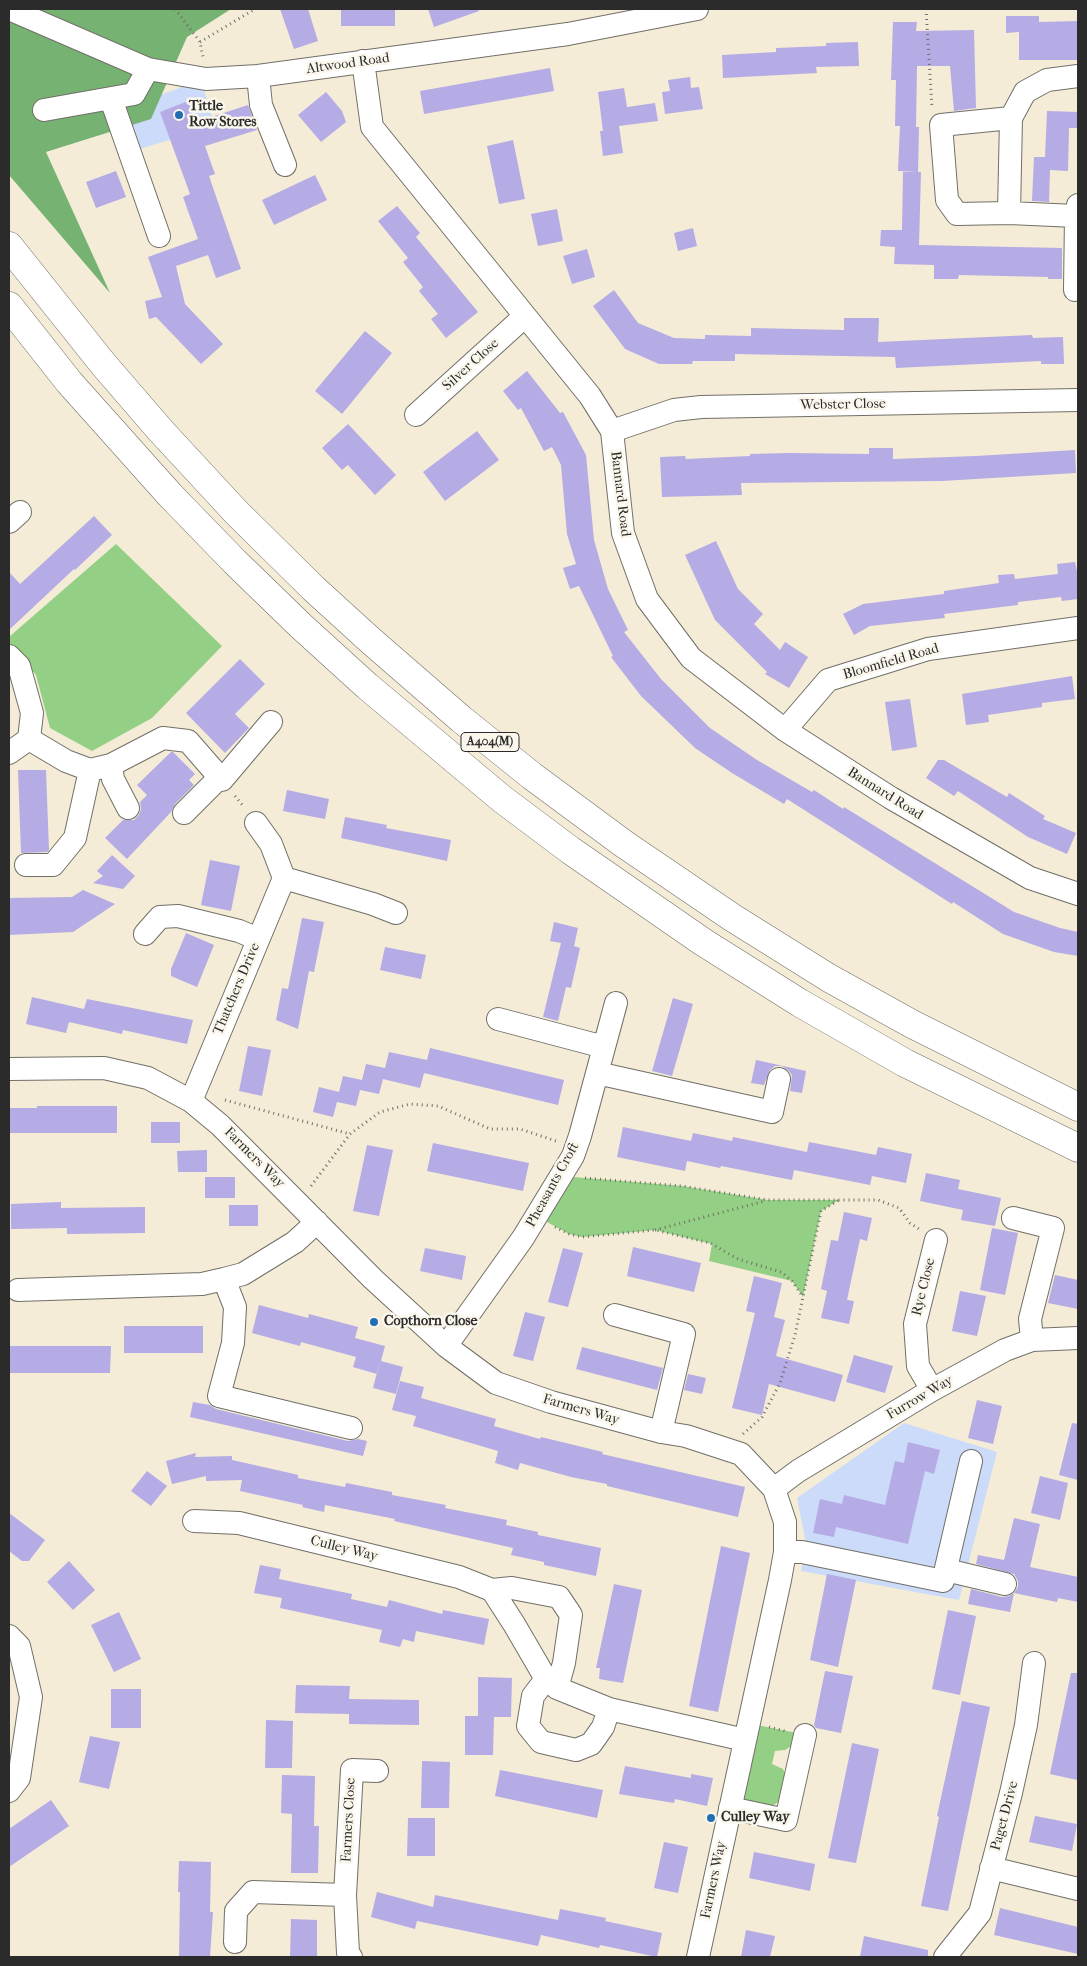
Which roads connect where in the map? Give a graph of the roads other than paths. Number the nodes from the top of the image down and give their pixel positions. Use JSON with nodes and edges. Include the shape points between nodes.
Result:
{"nodes":[{"id":1,"x":9,"y":9,"type":"edge"},
{"id":2,"x":697,"y":9,"type":"edge"},
{"id":3,"x":363,"y":61,"type":"junction"},
{"id":4,"x":148,"y":69,"type":"junction"},
{"id":5,"x":258,"y":76,"type":"junction"},
{"id":6,"x":1078,"y":76,"type":"edge"},
{"id":7,"x":111,"y":99,"type":"junction"},
{"id":8,"x":44,"y":110,"type":"dead end"},
{"id":9,"x":1012,"y":118,"type":"junction"},
{"id":10,"x":285,"y":164,"type":"dead end"},
{"id":11,"x":1077,"y":210,"type":"edge"},
{"id":12,"x":1009,"y":213,"type":"junction"},
{"id":13,"x":159,"y":236,"type":"dead end"},
{"id":14,"x":9,"y":246,"type":"edge"},
{"id":15,"x":1075,"y":290,"type":"dead end"},
{"id":16,"x":9,"y":306,"type":"edge"},
{"id":17,"x":525,"y":316,"type":"junction"},
{"id":18,"x":1078,"y":400,"type":"edge"},
{"id":19,"x":416,"y":414,"type":"dead end"},
{"id":20,"x":612,"y":431,"type":"junction"},
{"id":21,"x":1078,"y":628,"type":"edge"},
{"id":22,"x":9,"y":656,"type":"edge"},
{"id":23,"x":271,"y":722,"type":"dead end"},
{"id":24,"x":785,"y":730,"type":"junction"},
{"id":25,"x":29,"y":739,"type":"junction"},
{"id":26,"x":9,"y":752,"type":"edge"},
{"id":27,"x":100,"y":767,"type":"junction"},
{"id":28,"x":221,"y":779,"type":"junction"},
{"id":29,"x":128,"y":808,"type":"dead end"},
{"id":30,"x":184,"y":813,"type":"dead end"},
{"id":31,"x":256,"y":823,"type":"road end"},
{"id":32,"x":26,"y":866,"type":"dead end"},
{"id":33,"x":284,"y":878,"type":"junction"},
{"id":34,"x":1078,"y":894,"type":"edge"},
{"id":35,"x":396,"y":913,"type":"dead end"},
{"id":36,"x":146,"y":934,"type":"dead end"},
{"id":37,"x":258,"y":939,"type":"junction"},
{"id":38,"x":616,"y":1003,"type":"dead end"},
{"id":39,"x":498,"y":1019,"type":"dead end"},
{"id":40,"x":604,"y":1047,"type":"junction"},
{"id":41,"x":9,"y":1069,"type":"edge"},
{"id":42,"x":597,"y":1074,"type":"junction"},
{"id":43,"x":779,"y":1079,"type":"dead end"},
{"id":44,"x":193,"y":1094,"type":"junction"},
{"id":45,"x":1078,"y":1107,"type":"edge"},
{"id":46,"x":1078,"y":1148,"type":"edge"},
{"id":47,"x":1013,"y":1218,"type":"dead end"},
{"id":48,"x":317,"y":1222,"type":"junction"},
{"id":49,"x":936,"y":1240,"type":"road end"},
{"id":50,"x":224,"y":1279,"type":"junction"},
{"id":51,"x":18,"y":1290,"type":"dead end"},
{"id":52,"x":615,"y":1315,"type":"dead end"},
{"id":53,"x":1078,"y":1338,"type":"edge"},
{"id":54,"x":1032,"y":1340,"type":"junction"},
{"id":55,"x":446,"y":1346,"type":"junction"},
{"id":56,"x":932,"y":1390,"type":"junction"},
{"id":57,"x":352,"y":1428,"type":"dead end"},
{"id":58,"x":661,"y":1432,"type":"junction"},
{"id":59,"x":971,"y":1461,"type":"dead end"},
{"id":60,"x":774,"y":1489,"type":"junction"},
{"id":61,"x":194,"y":1521,"type":"dead end"},
{"id":62,"x":784,"y":1552,"type":"junction"},
{"id":63,"x":946,"y":1570,"type":"junction"},
{"id":64,"x":1005,"y":1584,"type":"dead end"},
{"id":65,"x":492,"y":1590,"type":"junction"},
{"id":66,"x":9,"y":1636,"type":"edge"},
{"id":67,"x":1034,"y":1663,"type":"dead end"},
{"id":68,"x":551,"y":1683,"type":"junction"},
{"id":69,"x":609,"y":1709,"type":"junction"},
{"id":70,"x":746,"y":1732,"type":"junction"},
{"id":71,"x":805,"y":1735,"type":"road end"},
{"id":72,"x":377,"y":1771,"type":"dead end"},
{"id":73,"x":14,"y":1784,"type":"edge"},
{"id":74,"x":730,"y":1808,"type":"junction"},
{"id":75,"x":991,"y":1868,"type":"junction"},
{"id":76,"x":1078,"y":1889,"type":"edge"},
{"id":77,"x":346,"y":1895,"type":"junction"},
{"id":78,"x":235,"y":1942,"type":"dead end"},
{"id":79,"x":351,"y":1957,"type":"edge"},
{"id":80,"x":698,"y":1957,"type":"edge"},
{"id":81,"x":945,"y":1957,"type":"edge"}],
"edges":[{"from":1,"to":4,"type":"street","name":"Altwood Road"},
{"from":2,"to":3,"type":"street","name":"Altwood Road","via":[[568,34]]},
{"from":3,"to":5,"type":"street","name":"Altwood Road"},
{"from":3,"to":17,"type":"street","name":"Bannard Road","via":[[372,127]]},
{"from":4,"to":5,"type":"street","name":"Altwood Road","via":[[206,79]]},
{"from":4,"to":7,"type":"street","via":[[134,94]]},
{"from":5,"to":10,"type":"street","via":[[261,105]]},
{"from":6,"to":9,"type":"street","via":[[1047,80],[1025,92]]},
{"from":7,"to":8,"type":"street"},
{"from":7,"to":13,"type":"street"},
{"from":9,"to":12,"type":"street"},
{"from":9,"to":12,"type":"street","via":[[941,125],[946,200],[957,214]]},
{"from":11,"to":12,"type":"street"},
{"from":11,"to":15,"type":"street"},
{"from":14,"to":45,"type":"highway","number":"A404(M)","via":[[110,372],[236,512],[327,601],[532,776],[732,918],[828,978]]},
{"from":16,"to":46,"type":"highway","number":"A404(M)","via":[[69,382],[170,495],[236,562],[367,686],[502,799],[703,942],[800,1003],[905,1063]]},
{"from":17,"to":19,"type":"street","name":"Silver Close"},
{"from":17,"to":20,"type":"street","name":"Bannard Road","via":[[590,396]]},
{"from":18,"to":20,"type":"street","name":"Webster Close","via":[[700,407],[674,410]]},
{"from":20,"to":24,"type":"street","name":"Bannard Road","via":[[623,533],[647,599],[691,658]]},
{"from":21,"to":24,"type":"street","name":"Bloomfield Road","via":[[928,649],[828,680]]},
{"from":22,"to":25,"type":"street","via":[[19,666],[32,713]]},
{"from":23,"to":28,"type":"street"},
{"from":24,"to":34,"type":"street","name":"Bannard Road","via":[[891,798],[1030,878]]},
{"from":25,"to":26,"type":"street"},
{"from":25,"to":27,"type":"street","via":[[66,761]]},
{"from":27,"to":28,"type":"street","via":[[163,738],[188,741]]},
{"from":27,"to":29,"type":"street","via":[[113,779]]},
{"from":27,"to":32,"type":"street","via":[[75,838],[54,865]]},
{"from":28,"to":30,"type":"street"},
{"from":31,"to":33,"type":"street","via":[[271,844]]},
{"from":33,"to":35,"type":"street"},
{"from":33,"to":37,"type":"street","name":"Thatchers Drive"},
{"from":36,"to":37,"type":"street","via":[[160,917],[178,916]]},
{"from":37,"to":44,"type":"street","name":"Thatchers Drive"},
{"from":38,"to":40,"type":"street","name":"Pheasants Croft"},
{"from":39,"to":40,"type":"street"},
{"from":40,"to":42,"type":"street","name":"Pheasants Croft"},
{"from":41,"to":44,"type":"street","name":"Farmers Way","via":[[104,1068],[148,1078]]},
{"from":42,"to":43,"type":"street","via":[[772,1112]]},
{"from":42,"to":55,"type":"street","name":"Pheasants Croft","via":[[576,1147],[561,1176],[523,1238]]},
{"from":44,"to":48,"type":"street","name":"Farmers Way"},
{"from":47,"to":54,"type":"street","via":[[1053,1228],[1030,1319]]},
{"from":48,"to":50,"type":"street","via":[[295,1242],[243,1274]]},
{"from":48,"to":55,"type":"street","name":"Farmers Way"},
{"from":49,"to":56,"type":"street","name":"Rye Close","via":[[915,1324],[918,1366]]},
{"from":50,"to":51,"type":"street","via":[[202,1284]]},
{"from":50,"to":57,"type":"street","via":[[235,1307],[233,1343],[219,1396]]},
{"from":52,"to":58,"type":"street","via":[[684,1334]]},
{"from":53,"to":54,"type":"street","name":"Furrow Way"},
{"from":54,"to":56,"type":"street","name":"Furrow Way","via":[[1005,1350]]},
{"from":55,"to":58,"type":"street","name":"Farmers Way","via":[[496,1383],[551,1402]]},
{"from":56,"to":60,"type":"street","name":"Furrow Way","via":[[798,1471]]},
{"from":58,"to":60,"type":"street","name":"Farmers Way","via":[[686,1436],[741,1454]]},
{"from":59,"to":63,"type":"street"},
{"from":60,"to":62,"type":"street","name":"Farmers Way","via":[[786,1522]]},
{"from":61,"to":65,"type":"street","name":"Culley Way","via":[[239,1523],[459,1577]]},
{"from":62,"to":63,"type":"street","via":[[802,1552],[943,1581]]},
{"from":62,"to":70,"type":"street","name":"Farmers Way"},
{"from":63,"to":64,"type":"street"},
{"from":65,"to":68,"type":"street"},
{"from":65,"to":68,"type":"street","name":"Culley Way","via":[[512,1588],[559,1597],[571,1615],[564,1664]]},
{"from":66,"to":73,"type":"street","via":[[18,1646],[31,1697]]},
{"from":67,"to":75,"type":"street","name":"Paget Drive","via":[[1012,1793]]},
{"from":68,"to":69,"type":"street"},
{"from":68,"to":69,"type":"street","name":"Culley Way","via":[[532,1696],[528,1726],[541,1742],[576,1750],[591,1744],[603,1727]]},
{"from":69,"to":70,"type":"street"},
{"from":70,"to":74,"type":"street","name":"Farmers Way"},
{"from":71,"to":74,"type":"street","via":[[786,1820]]},
{"from":72,"to":77,"type":"street","name":"Farmers Close","via":[[352,1770]]},
{"from":74,"to":80,"type":"street","name":"Farmers Way"},
{"from":75,"to":76,"type":"street"},
{"from":75,"to":81,"type":"street","name":"Paget Drive","via":[[980,1912]]},
{"from":77,"to":78,"type":"street","via":[[253,1892],[236,1911]]},
{"from":77,"to":79,"type":"street","name":"Farmers Close","via":[[348,1953]]}]}
